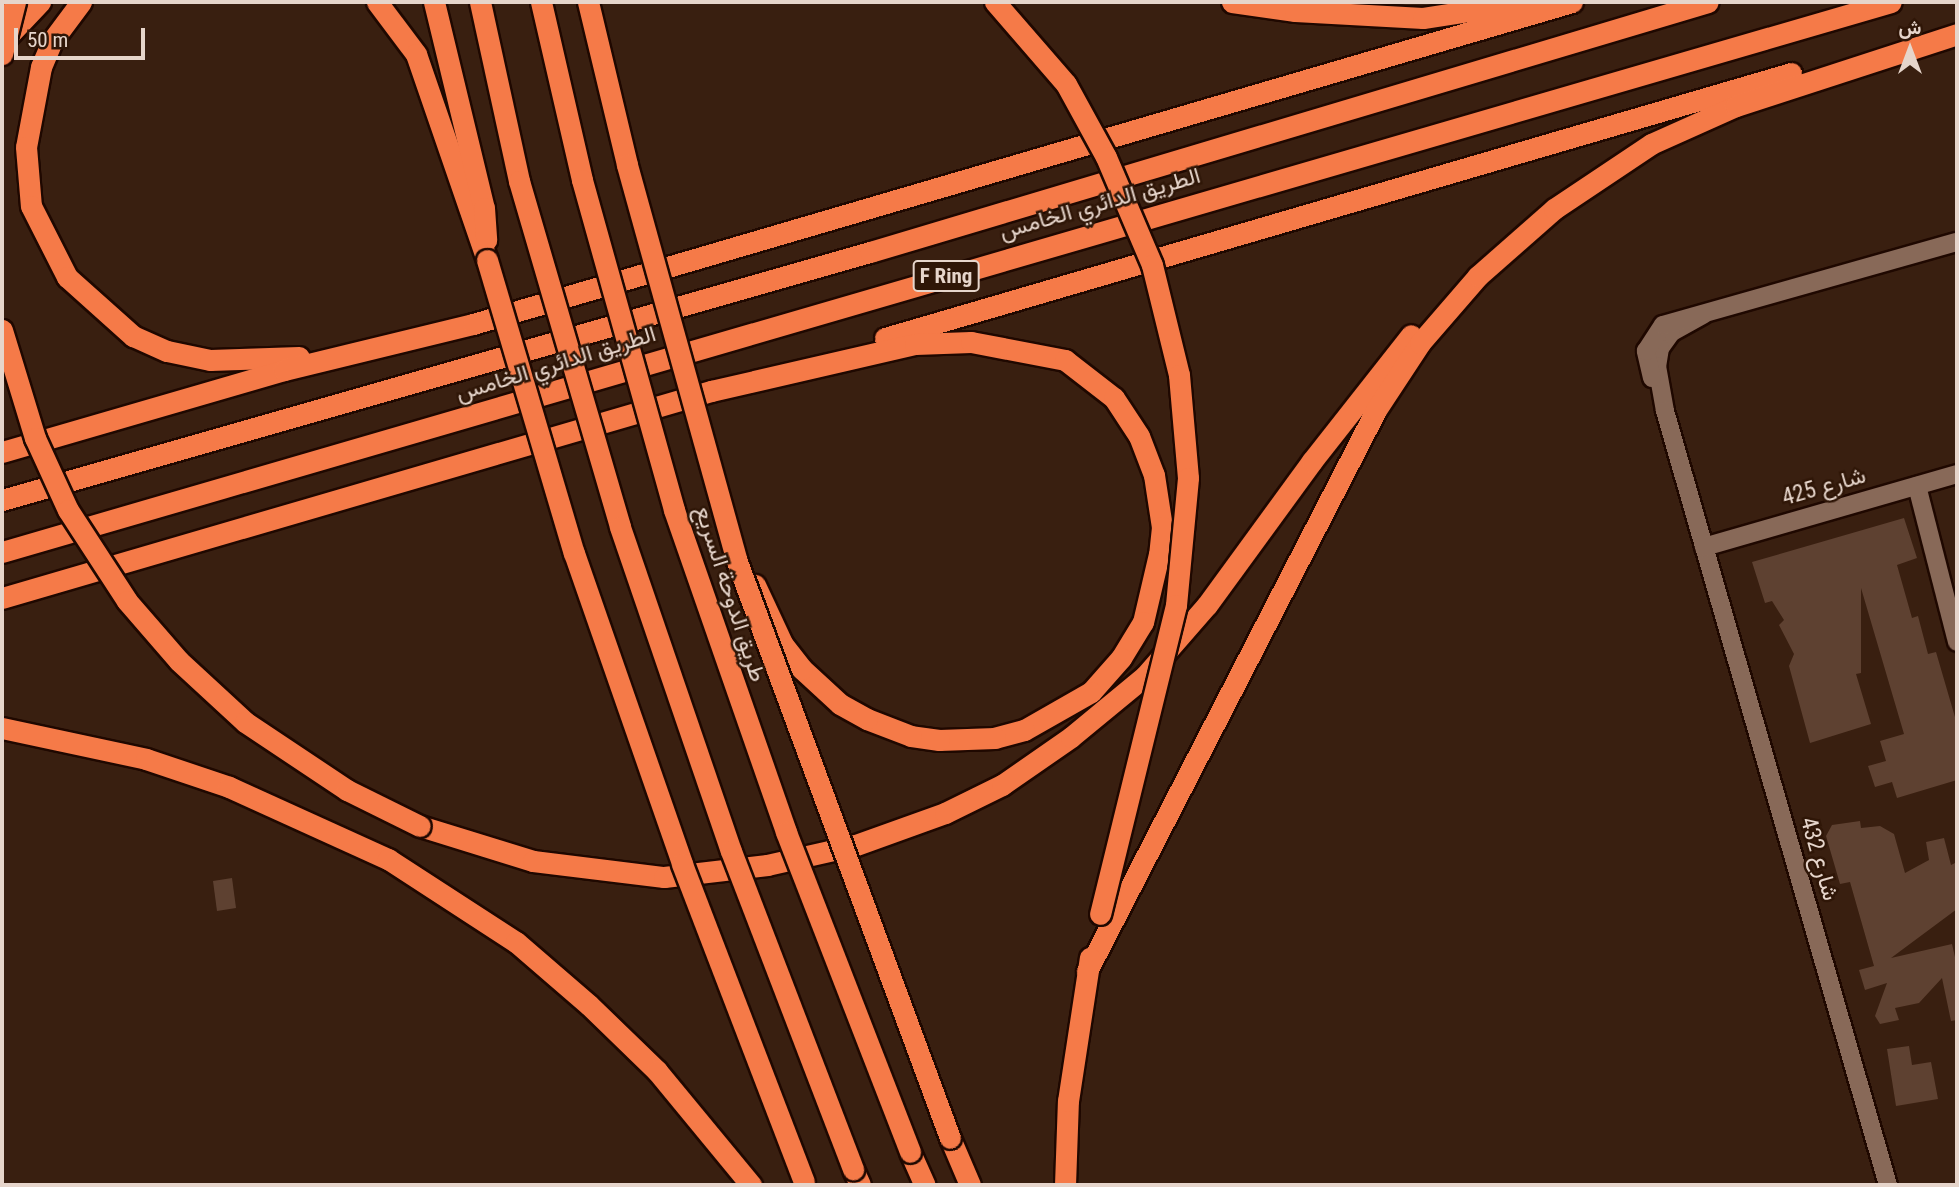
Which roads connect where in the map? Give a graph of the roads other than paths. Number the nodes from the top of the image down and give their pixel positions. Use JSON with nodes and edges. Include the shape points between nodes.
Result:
{"nodes":[{"id":1,"x":15,"y":2,"type":"edge"},
{"id":2,"x":40,"y":2,"type":"edge"},
{"id":3,"x":81,"y":2,"type":"edge"},
{"id":4,"x":377,"y":2,"type":"edge"},
{"id":5,"x":434,"y":2,"type":"edge"},
{"id":6,"x":480,"y":2,"type":"edge"},
{"id":7,"x":541,"y":2,"type":"edge"},
{"id":8,"x":588,"y":2,"type":"edge"},
{"id":9,"x":995,"y":2,"type":"edge"},
{"id":10,"x":1232,"y":2,"type":"edge"},
{"id":11,"x":1526,"y":2,"type":"edge"},
{"id":12,"x":1572,"y":2,"type":"edge"},
{"id":13,"x":1709,"y":2,"type":"edge"},
{"id":14,"x":1891,"y":2,"type":"edge"},
{"id":15,"x":1957,"y":34,"type":"edge"},
{"id":16,"x":2,"y":43,"type":"edge"},
{"id":17,"x":2,"y":54,"type":"edge"},
{"id":18,"x":1886,"y":55,"type":"junction"},
{"id":19,"x":1957,"y":242,"type":"edge"},
{"id":20,"x":487,"y":260,"type":"junction"},
{"id":21,"x":1478,"y":276,"type":"junction"},
{"id":22,"x":473,"y":324,"type":"junction"},
{"id":23,"x":2,"y":330,"type":"edge"},
{"id":24,"x":768,"y":376,"type":"junction"},
{"id":25,"x":2,"y":452,"type":"edge"},
{"id":26,"x":1957,"y":474,"type":"edge"},
{"id":27,"x":712,"y":480,"type":"junction"},
{"id":28,"x":1917,"y":486,"type":"junction"},
{"id":29,"x":2,"y":500,"type":"edge"},
{"id":30,"x":1704,"y":547,"type":"junction"},
{"id":31,"x":2,"y":552,"type":"edge"},
{"id":32,"x":2,"y":598,"type":"edge"},
{"id":33,"x":1957,"y":642,"type":"edge"},
{"id":34,"x":2,"y":728,"type":"edge"},
{"id":35,"x":1087,"y":971,"type":"junction"},
{"id":36,"x":857,"y":1177,"type":"edge"},
{"id":37,"x":805,"y":1183,"type":"edge"},
{"id":38,"x":751,"y":1185,"type":"edge"},
{"id":39,"x":925,"y":1185,"type":"edge"},
{"id":40,"x":970,"y":1185,"type":"edge"},
{"id":41,"x":1065,"y":1185,"type":"edge"},
{"id":42,"x":1888,"y":1185,"type":"edge"}],
"edges":[{"from":1,"to":17,"type":"highway","bridge":true},
{"from":2,"to":16,"type":"highway"},
{"from":3,"to":22,"type":"highway","via":[[52,41],[38,76],[28,121],[27,177],[44,239],[67,277],[106,316],[133,336],[167,351],[210,360],[290,359]]},
{"from":4,"to":20,"type":"highway","via":[[415,54]]},
{"from":5,"to":20,"type":"highway","via":[[484,208]]},
{"from":6,"to":36,"type":"highway","bridge":true,"via":[[519,181],[620,527],[732,851]]},
{"from":7,"to":39,"type":"highway","name":"طريق الدوحة السريع","bridge":true,"via":[[582,180],[679,523],[781,820]]},
{"from":8,"to":27,"type":"highway","bridge":true},
{"from":9,"to":35,"type":"highway","bridge":true,"via":[[1066,84],[1128,201],[1167,318],[1183,412],[1188,478],[1177,605]]},
{"from":10,"to":11,"type":"highway","via":[[1295,12],[1423,18]]},
{"from":12,"to":22,"type":"highway"},
{"from":13,"to":29,"type":"highway","name":"الطريق الدائري الخامس","number":"F Ring","via":[[883,248]]},
{"from":14,"to":31,"type":"highway","name":"الطريق الدائري الخامس","number":"F Ring"},
{"from":15,"to":18,"type":"highway"},
{"from":18,"to":21,"type":"highway","via":[[1736,106],[1651,144],[1554,209]]},
{"from":18,"to":24,"type":"highway","via":[[1727,91]]},
{"from":19,"to":30,"type":"street","name":"شارع 432","via":[[1662,325],[1648,341],[1646,362]]},
{"from":20,"to":37,"type":"highway","bridge":true,"via":[[574,553],[682,864]]},
{"from":21,"to":23,"type":"highway","bridge":true,"via":[[1442,305],[1383,369],[1207,605],[1145,676],[1071,737],[1002,785],[945,813],[856,845],[767,864],[664,877],[533,861],[420,826],[347,790],[245,722],[179,661],[127,601],[68,510],[35,438]]},
{"from":21,"to":35,"type":"highway","via":[[1420,343],[1376,410]]},
{"from":22,"to":25,"type":"highway","via":[[284,370]]},
{"from":24,"to":27,"type":"highway","bridge":true,"via":[[938,342],[1007,347],[1065,360],[1114,398],[1139,436],[1160,502],[1160,554],[1143,622],[1121,658],[1091,692],[1024,730],[967,739],[911,736],[840,704],[782,643]]},
{"from":24,"to":32,"type":"highway"},
{"from":26,"to":28,"type":"street","name":"شارع 425"},
{"from":27,"to":40,"type":"highway","bridge":true,"via":[[736,559]]},
{"from":28,"to":30,"type":"street","name":"شارع 425"},
{"from":28,"to":33,"type":"street"},
{"from":30,"to":42,"type":"street","name":"شارع 432"},
{"from":34,"to":38,"type":"highway","via":[[146,758],[313,822],[388,859],[516,942],[589,1005],[714,1136]]},
{"from":35,"to":41,"type":"highway","via":[[1068,1101]]}]}
